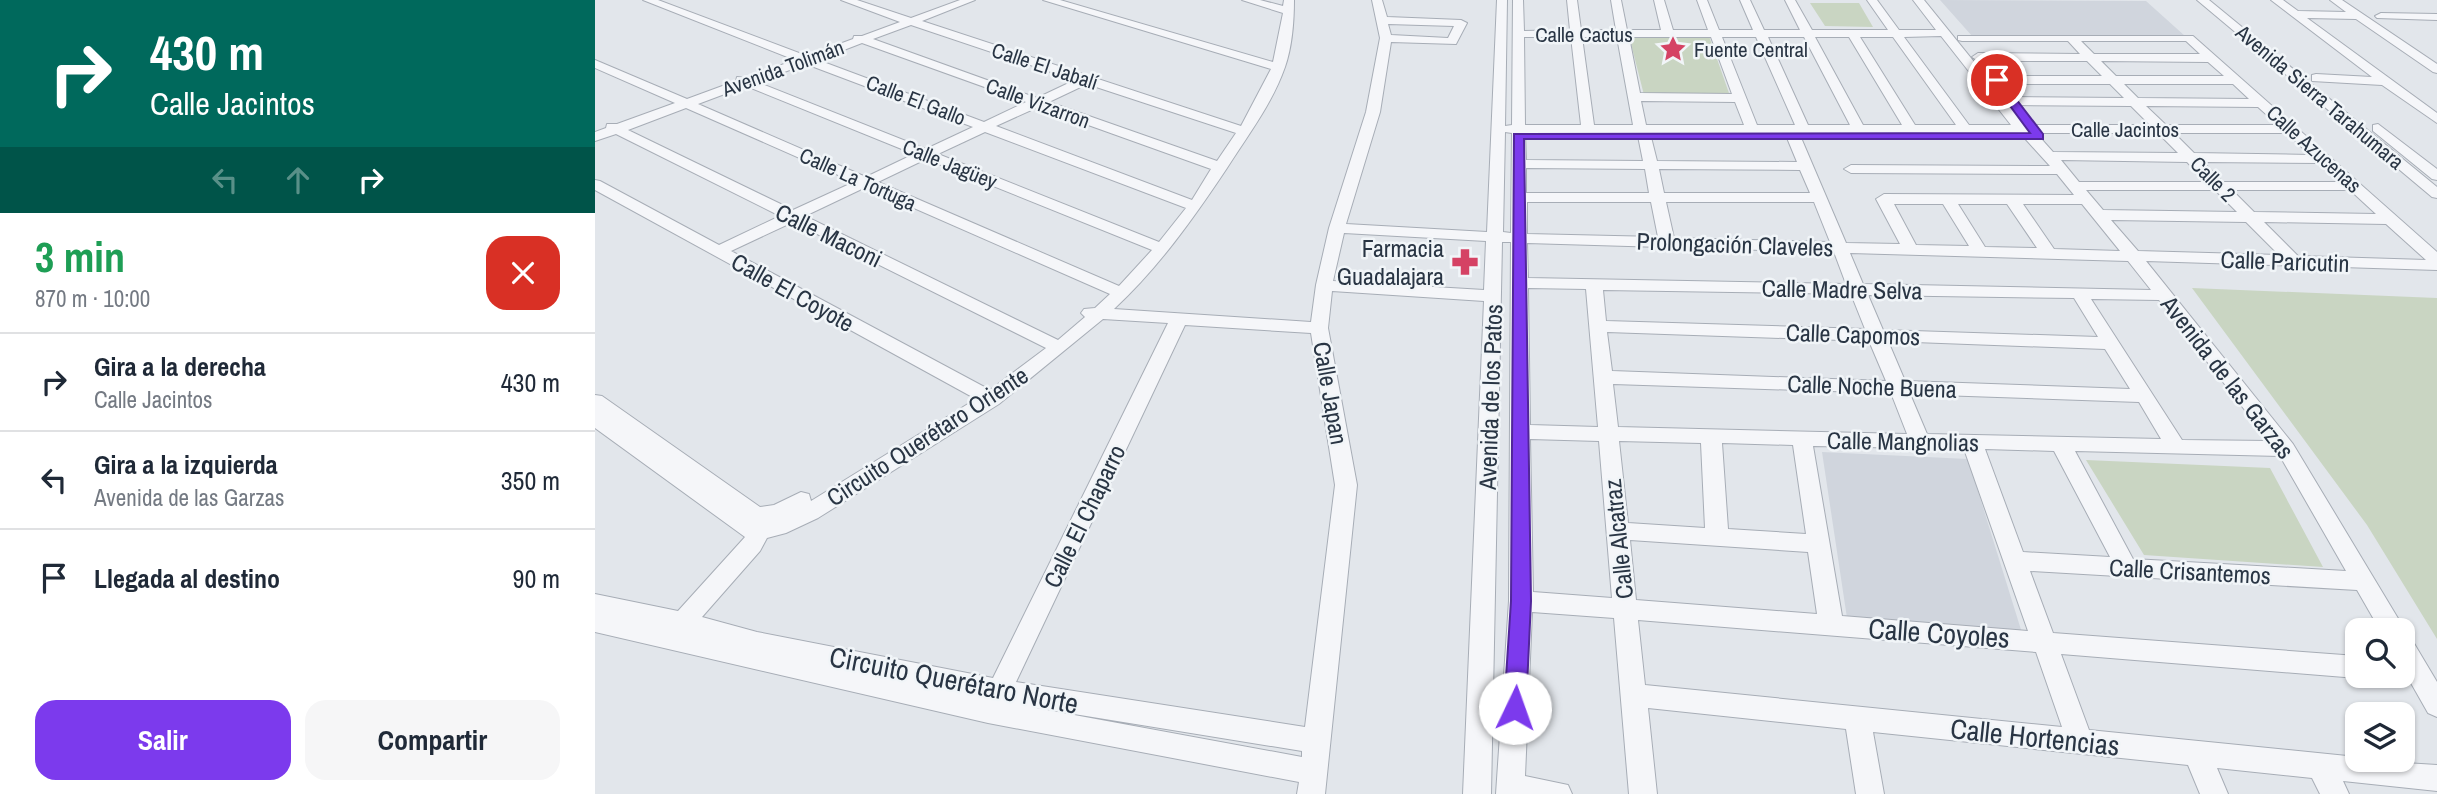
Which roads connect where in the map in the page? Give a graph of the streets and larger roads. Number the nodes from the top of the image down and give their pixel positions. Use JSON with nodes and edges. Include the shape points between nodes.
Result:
{"nodes":[{"id":1,"x":648,"y":0,"type":"edge"},
{"id":2,"x":846,"y":0,"type":"edge"},
{"id":3,"x":961,"y":0,"type":"edge"},
{"id":4,"x":970,"y":0,"type":"edge"},
{"id":5,"x":1048,"y":0,"type":"edge"},
{"id":6,"x":1247,"y":0,"type":"edge"},
{"id":7,"x":1377,"y":0,"type":"edge"},
{"id":8,"x":1503,"y":0,"type":"edge"},
{"id":9,"x":1518,"y":0,"type":"edge"},
{"id":10,"x":1572,"y":0,"type":"edge"},
{"id":11,"x":1616,"y":0,"type":"edge"},
{"id":12,"x":1658,"y":0,"type":"edge"},
{"id":13,"x":1702,"y":0,"type":"edge"},
{"id":14,"x":1745,"y":0,"type":"edge"},
{"id":15,"x":1790,"y":0,"type":"edge"},
{"id":16,"x":1872,"y":0,"type":"edge"},
{"id":17,"x":1918,"y":0,"type":"edge"},
{"id":18,"x":1932,"y":0,"type":"edge"},
{"id":19,"x":2202,"y":0,"type":"edge"},
{"id":20,"x":2218,"y":0,"type":"edge"},
{"id":21,"x":2276,"y":0,"type":"edge"},
{"id":22,"x":2335,"y":0,"type":"edge"},
{"id":23,"x":2357,"y":0,"type":"edge"},
{"id":24,"x":1285,"y":5,"type":"edge"},
{"id":25,"x":2426,"y":7,"type":"dead end"},
{"id":26,"x":2295,"y":14,"type":"junction"},
{"id":27,"x":2437,"y":15,"type":"edge"},
{"id":28,"x":2358,"y":16,"type":"junction"},
{"id":29,"x":2381,"y":16,"type":"junction"},
{"id":30,"x":1381,"y":20,"type":"junction"},
{"id":31,"x":908,"y":21,"type":"junction"},
{"id":32,"x":2404,"y":31,"type":"dead end"},
{"id":33,"x":1576,"y":33,"type":"junction"},
{"id":34,"x":1895,"y":33,"type":"junction"},
{"id":35,"x":1943,"y":33,"type":"junction"},
{"id":36,"x":1518,"y":34,"type":"junction"},
{"id":37,"x":1623,"y":34,"type":"junction"},
{"id":38,"x":1668,"y":34,"type":"junction"},
{"id":39,"x":1715,"y":34,"type":"junction"},
{"id":40,"x":1806,"y":34,"type":"junction"},
{"id":41,"x":1853,"y":34,"type":"junction"},
{"id":42,"x":1761,"y":35,"type":"junction"},
{"id":43,"x":2070,"y":37,"type":"junction"},
{"id":44,"x":1386,"y":38,"type":"junction"},
{"id":45,"x":1962,"y":38,"type":"junction"},
{"id":46,"x":2390,"y":38,"type":"junction"},
{"id":47,"x":2415,"y":38,"type":"dead end"},
{"id":48,"x":859,"y":39,"type":"junction"},
{"id":49,"x":2260,"y":48,"type":"junction"},
{"id":50,"x":2278,"y":48,"type":"junction"},
{"id":51,"x":1978,"y":57,"type":"junction"},
{"id":52,"x":807,"y":58,"type":"junction"},
{"id":53,"x":2090,"y":58,"type":"junction"},
{"id":54,"x":2212,"y":58,"type":"junction"},
{"id":55,"x":595,"y":64,"type":"edge"},
{"id":56,"x":1274,"y":66,"type":"junction"},
{"id":57,"x":2437,"y":69,"type":"edge"},
{"id":58,"x":2111,"y":78,"type":"junction"},
{"id":59,"x":2316,"y":78,"type":"junction"},
{"id":60,"x":1085,"y":79,"type":"junction"},
{"id":61,"x":1997,"y":80,"type":"junction"},
{"id":62,"x":2236,"y":80,"type":"junction"},
{"id":63,"x":743,"y":81,"type":"junction"},
{"id":64,"x":2385,"y":81,"type":"junction"},
{"id":65,"x":1634,"y":97,"type":"junction"},
{"id":66,"x":1739,"y":98,"type":"junction"},
{"id":67,"x":2013,"y":101,"type":"junction"},
{"id":68,"x":685,"y":102,"type":"junction"},
{"id":69,"x":1037,"y":102,"type":"junction"},
{"id":70,"x":2135,"y":102,"type":"junction"},
{"id":71,"x":2262,"y":103,"type":"junction"},
{"id":72,"x":2437,"y":119,"type":"edge"},
{"id":73,"x":984,"y":127,"type":"junction"},
{"id":74,"x":615,"y":128,"type":"junction"},
{"id":75,"x":1752,"y":129,"type":"junction"},
{"id":76,"x":2162,"y":129,"type":"junction"},
{"id":77,"x":2291,"y":129,"type":"junction"},
{"id":78,"x":1239,"y":130,"type":"junction"},
{"id":79,"x":1588,"y":130,"type":"junction"},
{"id":80,"x":1966,"y":130,"type":"junction"},
{"id":81,"x":1860,"y":131,"type":"junction"},
{"id":82,"x":1912,"y":131,"type":"junction"},
{"id":83,"x":1498,"y":132,"type":"junction"},
{"id":84,"x":1518,"y":132,"type":"junction"},
{"id":85,"x":1643,"y":132,"type":"junction"},
{"id":86,"x":1797,"y":133,"type":"junction"},
{"id":87,"x":595,"y":135,"type":"edge"},
{"id":88,"x":2033,"y":135,"type":"junction"},
{"id":89,"x":926,"y":154,"type":"junction"},
{"id":90,"x":2051,"y":156,"type":"junction"},
{"id":91,"x":2191,"y":157,"type":"junction"},
{"id":92,"x":2324,"y":159,"type":"junction"},
{"id":93,"x":1518,"y":164,"type":"junction"},
{"id":94,"x":1650,"y":165,"type":"junction"},
{"id":95,"x":1216,"y":166,"type":"junction"},
{"id":96,"x":1806,"y":166,"type":"junction"},
{"id":97,"x":1851,"y":169,"type":"dead end"},
{"id":98,"x":2062,"y":170,"type":"junction"},
{"id":99,"x":2437,"y":176,"type":"edge"},
{"id":100,"x":865,"y":182,"type":"junction"},
{"id":101,"x":595,"y":184,"type":"edge"},
{"id":102,"x":2076,"y":186,"type":"junction"},
{"id":103,"x":2220,"y":186,"type":"junction"},
{"id":104,"x":2354,"y":186,"type":"junction"},
{"id":105,"x":2437,"y":194,"type":"edge"},
{"id":106,"x":1519,"y":197,"type":"junction"},
{"id":107,"x":1656,"y":198,"type":"junction"},
{"id":108,"x":1819,"y":198,"type":"junction"},
{"id":109,"x":1948,"y":200,"type":"junction"},
{"id":110,"x":2012,"y":200,"type":"junction"},
{"id":111,"x":2087,"y":200,"type":"junction"},
{"id":112,"x":1190,"y":205,"type":"junction"},
{"id":113,"x":2100,"y":215,"type":"junction"},
{"id":114,"x":792,"y":216,"type":"junction"},
{"id":115,"x":2252,"y":217,"type":"junction"},
{"id":116,"x":2391,"y":219,"type":"junction"},
{"id":117,"x":1337,"y":228,"type":"junction"},
{"id":118,"x":1494,"y":236,"type":"junction"},
{"id":119,"x":1518,"y":238,"type":"junction"},
{"id":120,"x":1665,"y":239,"type":"junction"},
{"id":121,"x":1838,"y":241,"type":"junction"},
{"id":122,"x":1156,"y":246,"type":"junction"},
{"id":123,"x":1910,"y":248,"type":"junction"},
{"id":124,"x":1979,"y":250,"type":"junction"},
{"id":125,"x":718,"y":251,"type":"junction"},
{"id":126,"x":2048,"y":252,"type":"junction"},
{"id":127,"x":2132,"y":254,"type":"junction"},
{"id":128,"x":2295,"y":262,"type":"junction"},
{"id":129,"x":2437,"y":263,"type":"edge"},
{"id":130,"x":1519,"y":283,"type":"junction"},
{"id":131,"x":1324,"y":285,"type":"junction"},
{"id":132,"x":1594,"y":285,"type":"junction"},
{"id":133,"x":1857,"y":289,"type":"junction"},
{"id":134,"x":1116,"y":291,"type":"junction"},
{"id":135,"x":2079,"y":293,"type":"junction"},
{"id":136,"x":2165,"y":295,"type":"junction"},
{"id":137,"x":1493,"y":296,"type":"junction"},
{"id":138,"x":1089,"y":313,"type":"junction"},
{"id":139,"x":1492,"y":318,"type":"junction"},
{"id":140,"x":1519,"y":318,"type":"junction"},
{"id":141,"x":1178,"y":320,"type":"junction"},
{"id":142,"x":1598,"y":326,"type":"junction"},
{"id":143,"x":1319,"y":328,"type":"junction"},
{"id":144,"x":1877,"y":335,"type":"junction"},
{"id":145,"x":2108,"y":343,"type":"junction"},
{"id":146,"x":1052,"y":345,"type":"junction"},
{"id":147,"x":1603,"y":377,"type":"junction"},
{"id":148,"x":1898,"y":387,"type":"junction"},
{"id":149,"x":986,"y":396,"type":"junction"},
{"id":150,"x":2141,"y":396,"type":"junction"},
{"id":151,"x":595,"y":401,"type":"edge"},
{"id":152,"x":595,"y":418,"type":"edge"},
{"id":153,"x":1520,"y":432,"type":"junction"},
{"id":154,"x":1608,"y":434,"type":"junction"},
{"id":155,"x":1711,"y":436,"type":"junction"},
{"id":156,"x":1802,"y":438,"type":"junction"},
{"id":157,"x":1920,"y":441,"type":"junction"},
{"id":158,"x":1972,"y":442,"type":"junction"},
{"id":159,"x":2061,"y":444,"type":"junction"},
{"id":160,"x":2176,"y":446,"type":"junction"},
{"id":161,"x":2286,"y":449,"type":"junction"},
{"id":162,"x":764,"y":525,"type":"junction"},
{"id":163,"x":1618,"y":531,"type":"junction"},
{"id":164,"x":1717,"y":536,"type":"junction"},
{"id":165,"x":1819,"y":544,"type":"junction"},
{"id":166,"x":2015,"y":561,"type":"junction"},
{"id":167,"x":2126,"y":567,"type":"junction"},
{"id":168,"x":2364,"y":581,"type":"junction"},
{"id":169,"x":1521,"y":601,"type":"junction"},
{"id":170,"x":595,"y":604,"type":"edge"},
{"id":171,"x":1625,"y":609,"type":"junction"},
{"id":172,"x":2386,"y":618,"type":"edge"},
{"id":173,"x":595,"y":622,"type":"edge"},
{"id":174,"x":1831,"y":625,"type":"junction"},
{"id":175,"x":675,"y":630,"type":"junction"},
{"id":176,"x":2044,"y":642,"type":"junction"},
{"id":177,"x":2345,"y":666,"type":"edge"},
{"id":178,"x":2415,"y":677,"type":"edge"},
{"id":179,"x":1634,"y":695,"type":"junction"},
{"id":180,"x":995,"y":701,"type":"junction"},
{"id":181,"x":2437,"y":705,"type":"edge"},
{"id":182,"x":1857,"y":718,"type":"junction"},
{"id":183,"x":1317,"y":741,"type":"junction"},
{"id":184,"x":2080,"y":741,"type":"junction"},
{"id":185,"x":2197,"y":753,"type":"junction"},
{"id":186,"x":2320,"y":766,"type":"junction"},
{"id":187,"x":2437,"y":778,"type":"edge"},
{"id":188,"x":1313,"y":783,"type":"edge"},
{"id":189,"x":1511,"y":791,"type":"edge"},
{"id":190,"x":1478,"y":794,"type":"edge"},
{"id":191,"x":1558,"y":794,"type":"edge"},
{"id":192,"x":1643,"y":794,"type":"edge"},
{"id":193,"x":1870,"y":794,"type":"edge"},
{"id":194,"x":2214,"y":794,"type":"edge"},
{"id":195,"x":2335,"y":794,"type":"edge"}],
"edges":[{"from":1,"to":52,"type":"street","name":"Calle El Gallo"},
{"from":2,"to":31,"type":"street","name":"Calle El Jabalí"},
{"from":3,"to":31,"type":"street","name":"Avenida Tolimán"},
{"from":4,"to":31,"type":"street","name":"Avenida Tolimán"},
{"from":5,"to":56,"type":"street"},
{"from":6,"to":24,"type":"street"},
{"from":7,"to":30,"type":"street","name":"Calle Japan"},
{"from":8,"to":83,"type":"street","name":"Avenida de los Patos"},
{"from":9,"to":36,"type":"street","name":"Avenida de los Patos"},
{"from":10,"to":33,"type":"street"},
{"from":11,"to":37,"type":"street"},
{"from":12,"to":38,"type":"street"},
{"from":13,"to":39,"type":"street"},
{"from":14,"to":42,"type":"street"},
{"from":15,"to":40,"type":"street"},
{"from":16,"to":34,"type":"street"},
{"from":17,"to":35,"type":"street","name":"Avenida de las Garzas"},
{"from":18,"to":45,"type":"street","name":"Avenida de las Garzas"},
{"from":19,"to":49,"type":"street","name":"Avenida Sierra Tarahumara"},
{"from":20,"to":50,"type":"street","name":"Avenida Sierra Tarahumara"},
{"from":21,"to":26,"type":"street"},
{"from":22,"to":28,"type":"street"},
{"from":23,"to":29,"type":"street"},
{"from":24,"to":56,"type":"street","name":"Circuito Querétaro Oriente","via":[[1285,45]]},
{"from":25,"to":27,"type":"street"},
{"from":26,"to":28,"type":"street"},
{"from":26,"to":64,"type":"street"},
{"from":27,"to":29,"type":"street"},
{"from":28,"to":46,"type":"street"},
{"from":29,"to":32,"type":"street"},
{"from":30,"to":44,"type":"street","name":"Calle Japan"},
{"from":30,"to":44,"type":"street","via":[[1461,23],[1452,42]]},
{"from":31,"to":48,"type":"street","name":"Avenida Tolimán"},
{"from":31,"to":60,"type":"street","name":"Calle El Jabalí"},
{"from":33,"to":36,"type":"street","name":"Calle Cactus"},
{"from":33,"to":37,"type":"street","name":"Calle Cactus"},
{"from":33,"to":79,"type":"street"},
{"from":34,"to":35,"type":"street","name":"Calle Cactus"},
{"from":34,"to":41,"type":"street","name":"Calle Cactus"},
{"from":34,"to":80,"type":"street"},
{"from":35,"to":88,"type":"street","name":"Avenida de las Garzas"},
{"from":36,"to":84,"type":"street","name":"Avenida de los Patos"},
{"from":37,"to":38,"type":"street","name":"Calle Cactus"},
{"from":37,"to":65,"type":"street"},
{"from":38,"to":39,"type":"street","name":"Calle Cactus"},
{"from":39,"to":42,"type":"street","name":"Calle Cactus"},
{"from":39,"to":66,"type":"street"},
{"from":40,"to":41,"type":"street","name":"Calle Cactus"},
{"from":40,"to":42,"type":"street","name":"Calle Cactus"},
{"from":40,"to":81,"type":"street"},
{"from":41,"to":82,"type":"street"},
{"from":42,"to":86,"type":"street"},
{"from":43,"to":45,"type":"street"},
{"from":43,"to":53,"type":"street","name":"Calle 2"},
{"from":43,"to":54,"type":"street","name":"Calle Azucenas","via":[[2189,38]]},
{"from":44,"to":117,"type":"street","name":"Calle Japan","via":[[1373,112]]},
{"from":45,"to":51,"type":"street","name":"Avenida de las Garzas"},
{"from":46,"to":47,"type":"street"},
{"from":46,"to":57,"type":"street"},
{"from":48,"to":52,"type":"street","name":"Avenida Tolimán"},
{"from":48,"to":69,"type":"street","name":"Calle Vizarron"},
{"from":49,"to":50,"type":"street"},
{"from":49,"to":105,"type":"street","name":"Avenida Sierra Tarahumara"},
{"from":50,"to":59,"type":"street","name":"Avenida Sierra Tarahumara"},
{"from":51,"to":53,"type":"street"},
{"from":51,"to":61,"type":"street","name":"Avenida de las Garzas"},
{"from":52,"to":63,"type":"street","name":"Avenida Tolimán"},
{"from":52,"to":73,"type":"street","name":"Calle El Gallo"},
{"from":53,"to":54,"type":"street"},
{"from":53,"to":58,"type":"street","name":"Calle 2"},
{"from":54,"to":62,"type":"street","name":"Calle Azucenas"},
{"from":55,"to":68,"type":"street","name":"Calle La Tortuga"},
{"from":56,"to":78,"type":"street","name":"Circuito Querétaro Oriente"},
{"from":58,"to":61,"type":"street"},
{"from":58,"to":62,"type":"street"},
{"from":58,"to":70,"type":"street","name":"Calle 2"},
{"from":59,"to":64,"type":"street"},
{"from":59,"to":99,"type":"street","name":"Avenida Sierra Tarahumara"},
{"from":60,"to":69,"type":"street"},
{"from":60,"to":78,"type":"street","name":"Calle El Jabalí"},
{"from":61,"to":67,"type":"street","name":"Avenida de las Garzas"},
{"from":62,"to":71,"type":"street","name":"Calle Azucenas"},
{"from":63,"to":68,"type":"street","name":"Avenida Tolimán"},
{"from":63,"to":89,"type":"street","name":"Calle Jagüey"},
{"from":64,"to":72,"type":"street"},
{"from":65,"to":66,"type":"street"},
{"from":65,"to":85,"type":"street"},
{"from":66,"to":75,"type":"street"},
{"from":67,"to":70,"type":"street"},
{"from":67,"to":88,"type":"street","name":"Avenida de las Garzas"},
{"from":68,"to":74,"type":"street","name":"Avenida Tolimán"},
{"from":68,"to":100,"type":"street","name":"Calle La Tortuga"},
{"from":69,"to":73,"type":"street"},
{"from":69,"to":95,"type":"street","name":"Calle Vizarron"},
{"from":70,"to":71,"type":"street"},
{"from":70,"to":76,"type":"street","name":"Calle 2"},
{"from":71,"to":77,"type":"street","name":"Calle Azucenas"},
{"from":73,"to":89,"type":"street"},
{"from":73,"to":112,"type":"street","name":"Calle El Gallo"},
{"from":74,"to":87,"type":"street","name":"Avenida Tolimán"},
{"from":74,"to":114,"type":"street","name":"Calle Maconi"},
{"from":75,"to":85,"type":"street","name":"Calle Jacintos"},
{"from":75,"to":86,"type":"street","name":"Calle Jacintos"},
{"from":76,"to":77,"type":"street","name":"Calle Jacintos"},
{"from":76,"to":88,"type":"street","name":"Calle Jacintos"},
{"from":76,"to":91,"type":"street","name":"Calle 2"},
{"from":77,"to":92,"type":"street","name":"Calle Azucenas"},
{"from":78,"to":95,"type":"street","name":"Circuito Querétaro Oriente"},
{"from":79,"to":84,"type":"street","name":"Calle Jacintos"},
{"from":79,"to":85,"type":"street","name":"Calle Jacintos"},
{"from":80,"to":82,"type":"street","name":"Calle Jacintos"},
{"from":80,"to":88,"type":"street","name":"Calle Jacintos"},
{"from":81,"to":82,"type":"street","name":"Calle Jacintos"},
{"from":81,"to":86,"type":"street","name":"Calle Jacintos"},
{"from":83,"to":84,"type":"street","name":"Calle Jacintos"},
{"from":83,"to":118,"type":"street","name":"Avenida de los Patos"},
{"from":84,"to":85,"type":"street","name":"Calle Jacintos"},
{"from":84,"to":93,"type":"street","name":"Avenida de los Patos"},
{"from":85,"to":86,"type":"street","name":"Calle Jacintos"},
{"from":85,"to":94,"type":"street"},
{"from":86,"to":88,"type":"street","name":"Calle Jacintos"},
{"from":86,"to":96,"type":"street"},
{"from":88,"to":90,"type":"street","name":"Avenida de las Garzas"},
{"from":89,"to":100,"type":"street"},
{"from":89,"to":122,"type":"street","name":"Calle Jagüey"},
{"from":90,"to":91,"type":"street"},
{"from":90,"to":98,"type":"street","name":"Avenida de las Garzas"},
{"from":91,"to":92,"type":"street"},
{"from":91,"to":103,"type":"street","name":"Calle 2"},
{"from":92,"to":104,"type":"street","name":"Calle Azucenas"},
{"from":93,"to":94,"type":"street"},
{"from":93,"to":106,"type":"street","name":"Avenida de los Patos"},
{"from":94,"to":96,"type":"street"},
{"from":94,"to":107,"type":"street"},
{"from":95,"to":112,"type":"street","name":"Circuito Querétaro Oriente"},
{"from":96,"to":108,"type":"street"},
{"from":97,"to":98,"type":"street"},
{"from":98,"to":102,"type":"street","name":"Avenida de las Garzas"},
{"from":100,"to":114,"type":"street"},
{"from":100,"to":134,"type":"street","name":"Calle La Tortuga"},
{"from":101,"to":125,"type":"street","name":"Calle El Coyote"},
{"from":102,"to":103,"type":"street"},
{"from":102,"to":111,"type":"street","name":"Avenida de las Garzas"},
{"from":103,"to":104,"type":"street"},
{"from":103,"to":115,"type":"street","name":"Calle 2"},
{"from":104,"to":116,"type":"street","name":"Calle Azucenas"},
{"from":106,"to":107,"type":"street"},
{"from":106,"to":119,"type":"street","name":"Avenida de los Patos"},
{"from":107,"to":108,"type":"street"},
{"from":107,"to":120,"type":"street"},
{"from":108,"to":121,"type":"street"},
{"from":109,"to":110,"type":"street"},
{"from":109,"to":123,"type":"street","via":[[1884,199]]},
{"from":109,"to":124,"type":"street"},
{"from":110,"to":111,"type":"street"},
{"from":110,"to":126,"type":"street"},
{"from":111,"to":113,"type":"street","name":"Avenida de las Garzas"},
{"from":112,"to":122,"type":"street","name":"Circuito Querétaro Oriente"},
{"from":113,"to":115,"type":"street"},
{"from":113,"to":127,"type":"street","name":"Avenida de las Garzas"},
{"from":114,"to":125,"type":"street"},
{"from":114,"to":146,"type":"street","name":"Calle Maconi"},
{"from":115,"to":116,"type":"street"},
{"from":115,"to":128,"type":"street","name":"Calle 2"},
{"from":116,"to":129,"type":"street","name":"Calle Azucenas"},
{"from":117,"to":118,"type":"street","name":"Prolongación Claveles"},
{"from":117,"to":131,"type":"street","name":"Calle Japan"},
{"from":118,"to":119,"type":"street","name":"Prolongación Claveles"},
{"from":118,"to":137,"type":"street","name":"Avenida de los Patos"},
{"from":119,"to":120,"type":"street","name":"Prolongación Claveles"},
{"from":119,"to":130,"type":"street","name":"Avenida de los Patos"},
{"from":120,"to":121,"type":"street","name":"Prolongación Claveles"},
{"from":121,"to":123,"type":"street","name":"Prolongación Claveles"},
{"from":121,"to":133,"type":"street"},
{"from":122,"to":134,"type":"street","name":"Circuito Querétaro Oriente"},
{"from":123,"to":124,"type":"street","name":"Prolongación Claveles"},
{"from":124,"to":126,"type":"street","name":"Prolongación Claveles"},
{"from":125,"to":149,"type":"street","name":"Calle El Coyote"},
{"from":126,"to":127,"type":"street","name":"Prolongación Claveles"},
{"from":127,"to":128,"type":"street","name":"Calle Paricutin"},
{"from":127,"to":136,"type":"street","name":"Avenida de las Garzas"},
{"from":128,"to":129,"type":"street","name":"Calle Paricutin"},
{"from":130,"to":132,"type":"street","name":"Calle Madre Selva"},
{"from":130,"to":140,"type":"street","name":"Avenida de los Patos"},
{"from":131,"to":137,"type":"street"},
{"from":131,"to":143,"type":"street","name":"Calle Japan"},
{"from":132,"to":133,"type":"street","name":"Calle Madre Selva"},
{"from":132,"to":142,"type":"street","name":"Calle Alcatraz"},
{"from":133,"to":135,"type":"street","name":"Calle Madre Selva"},
{"from":133,"to":144,"type":"street"},
{"from":134,"to":138,"type":"street","name":"Circuito Querétaro Oriente"},
{"from":135,"to":136,"type":"street","name":"Calle Madre Selva"},
{"from":135,"to":145,"type":"street"},
{"from":136,"to":161,"type":"street","name":"Avenida de las Garzas"},
{"from":137,"to":139,"type":"street","name":"Avenida de los Patos"},
{"from":138,"to":141,"type":"street"},
{"from":138,"to":146,"type":"street","name":"Circuito Querétaro Oriente"},
{"from":139,"to":140,"type":"street"},
{"from":139,"to":190,"type":"street","name":"Avenida de los Patos"},
{"from":140,"to":153,"type":"street","name":"Avenida de los Patos"},
{"from":141,"to":143,"type":"street"},
{"from":141,"to":180,"type":"street","name":"Calle El Chaparro"},
{"from":142,"to":144,"type":"street","name":"Calle Capomos"},
{"from":142,"to":147,"type":"street","name":"Calle Alcatraz"},
{"from":143,"to":183,"type":"street","name":"Calle Japan","via":[[1346,485]]},
{"from":144,"to":145,"type":"street","name":"Calle Capomos"},
{"from":144,"to":148,"type":"street"},
{"from":145,"to":150,"type":"street"},
{"from":146,"to":149,"type":"street","name":"Circuito Querétaro Oriente"},
{"from":147,"to":148,"type":"street","name":"Calle Noche Buena"},
{"from":147,"to":154,"type":"street","name":"Calle Alcatraz"},
{"from":148,"to":150,"type":"street","name":"Calle Noche Buena"},
{"from":148,"to":157,"type":"street"},
{"from":149,"to":162,"type":"street","name":"Circuito Querétaro Oriente","via":[[785,525]]},
{"from":150,"to":160,"type":"street"},
{"from":151,"to":162,"type":"street"},
{"from":152,"to":162,"type":"street","via":[[749,530]]},
{"from":153,"to":154,"type":"street","name":"Calle Mangnolias"},
{"from":153,"to":169,"type":"street","name":"Avenida de los Patos"},
{"from":154,"to":155,"type":"street","name":"Calle Mangnolias"},
{"from":154,"to":163,"type":"street","name":"Calle Alcatraz"},
{"from":155,"to":156,"type":"street","name":"Calle Mangnolias"},
{"from":155,"to":164,"type":"street"},
{"from":156,"to":157,"type":"street","name":"Calle Mangnolias"},
{"from":156,"to":165,"type":"street"},
{"from":157,"to":158,"type":"street","name":"Calle Mangnolias"},
{"from":158,"to":159,"type":"street","name":"Calle Mangnolias"},
{"from":158,"to":166,"type":"street"},
{"from":159,"to":160,"type":"street","name":"Calle Mangnolias"},
{"from":159,"to":167,"type":"street"},
{"from":160,"to":161,"type":"street","name":"Calle Mangnolias"},
{"from":161,"to":168,"type":"street","name":"Avenida de las Garzas"},
{"from":162,"to":175,"type":"street","via":[[752,545]]},
{"from":163,"to":164,"type":"street"},
{"from":163,"to":171,"type":"street","name":"Calle Alcatraz"},
{"from":164,"to":165,"type":"street"},
{"from":165,"to":174,"type":"street"},
{"from":166,"to":167,"type":"street","name":"Calle Crisantemos"},
{"from":166,"to":176,"type":"street"},
{"from":167,"to":168,"type":"street","name":"Calle Crisantemos"},
{"from":168,"to":172,"type":"street","name":"Avenida de las Garzas"},
{"from":169,"to":171,"type":"street","name":"Calle Coyoles"},
{"from":169,"to":189,"type":"street","name":"Avenida de los Patos"},
{"from":170,"to":175,"type":"street","name":"Circuito Querétaro Norte"},
{"from":171,"to":174,"type":"street","name":"Calle Coyoles"},
{"from":171,"to":179,"type":"street","name":"Calle Alcatraz"},
{"from":173,"to":175,"type":"street","name":"Circuito Querétaro Norte"},
{"from":174,"to":176,"type":"street","name":"Calle Coyoles"},
{"from":175,"to":180,"type":"street","name":"Circuito Querétaro Norte"},
{"from":176,"to":177,"type":"street","name":"Calle Coyoles"},
{"from":176,"to":184,"type":"street"},
{"from":178,"to":181,"type":"street"},
{"from":179,"to":182,"type":"street","name":"Calle Hortencias"},
{"from":179,"to":192,"type":"street","name":"Calle Alcatraz"},
{"from":180,"to":183,"type":"street","name":"Circuito Querétaro Norte"},
{"from":180,"to":188,"type":"street","name":"Circuito Querétaro Norte"},
{"from":182,"to":184,"type":"street","name":"Calle Hortencias"},
{"from":182,"to":193,"type":"street"},
{"from":183,"to":188,"type":"street","name":"Calle Japan"},
{"from":184,"to":185,"type":"street","name":"Calle Hortencias"},
{"from":185,"to":186,"type":"street","name":"Calle Hortencias"},
{"from":185,"to":194,"type":"street"},
{"from":186,"to":187,"type":"street","name":"Calle Hortencias"},
{"from":186,"to":195,"type":"street"},
{"from":189,"to":191,"type":"street"}]}
